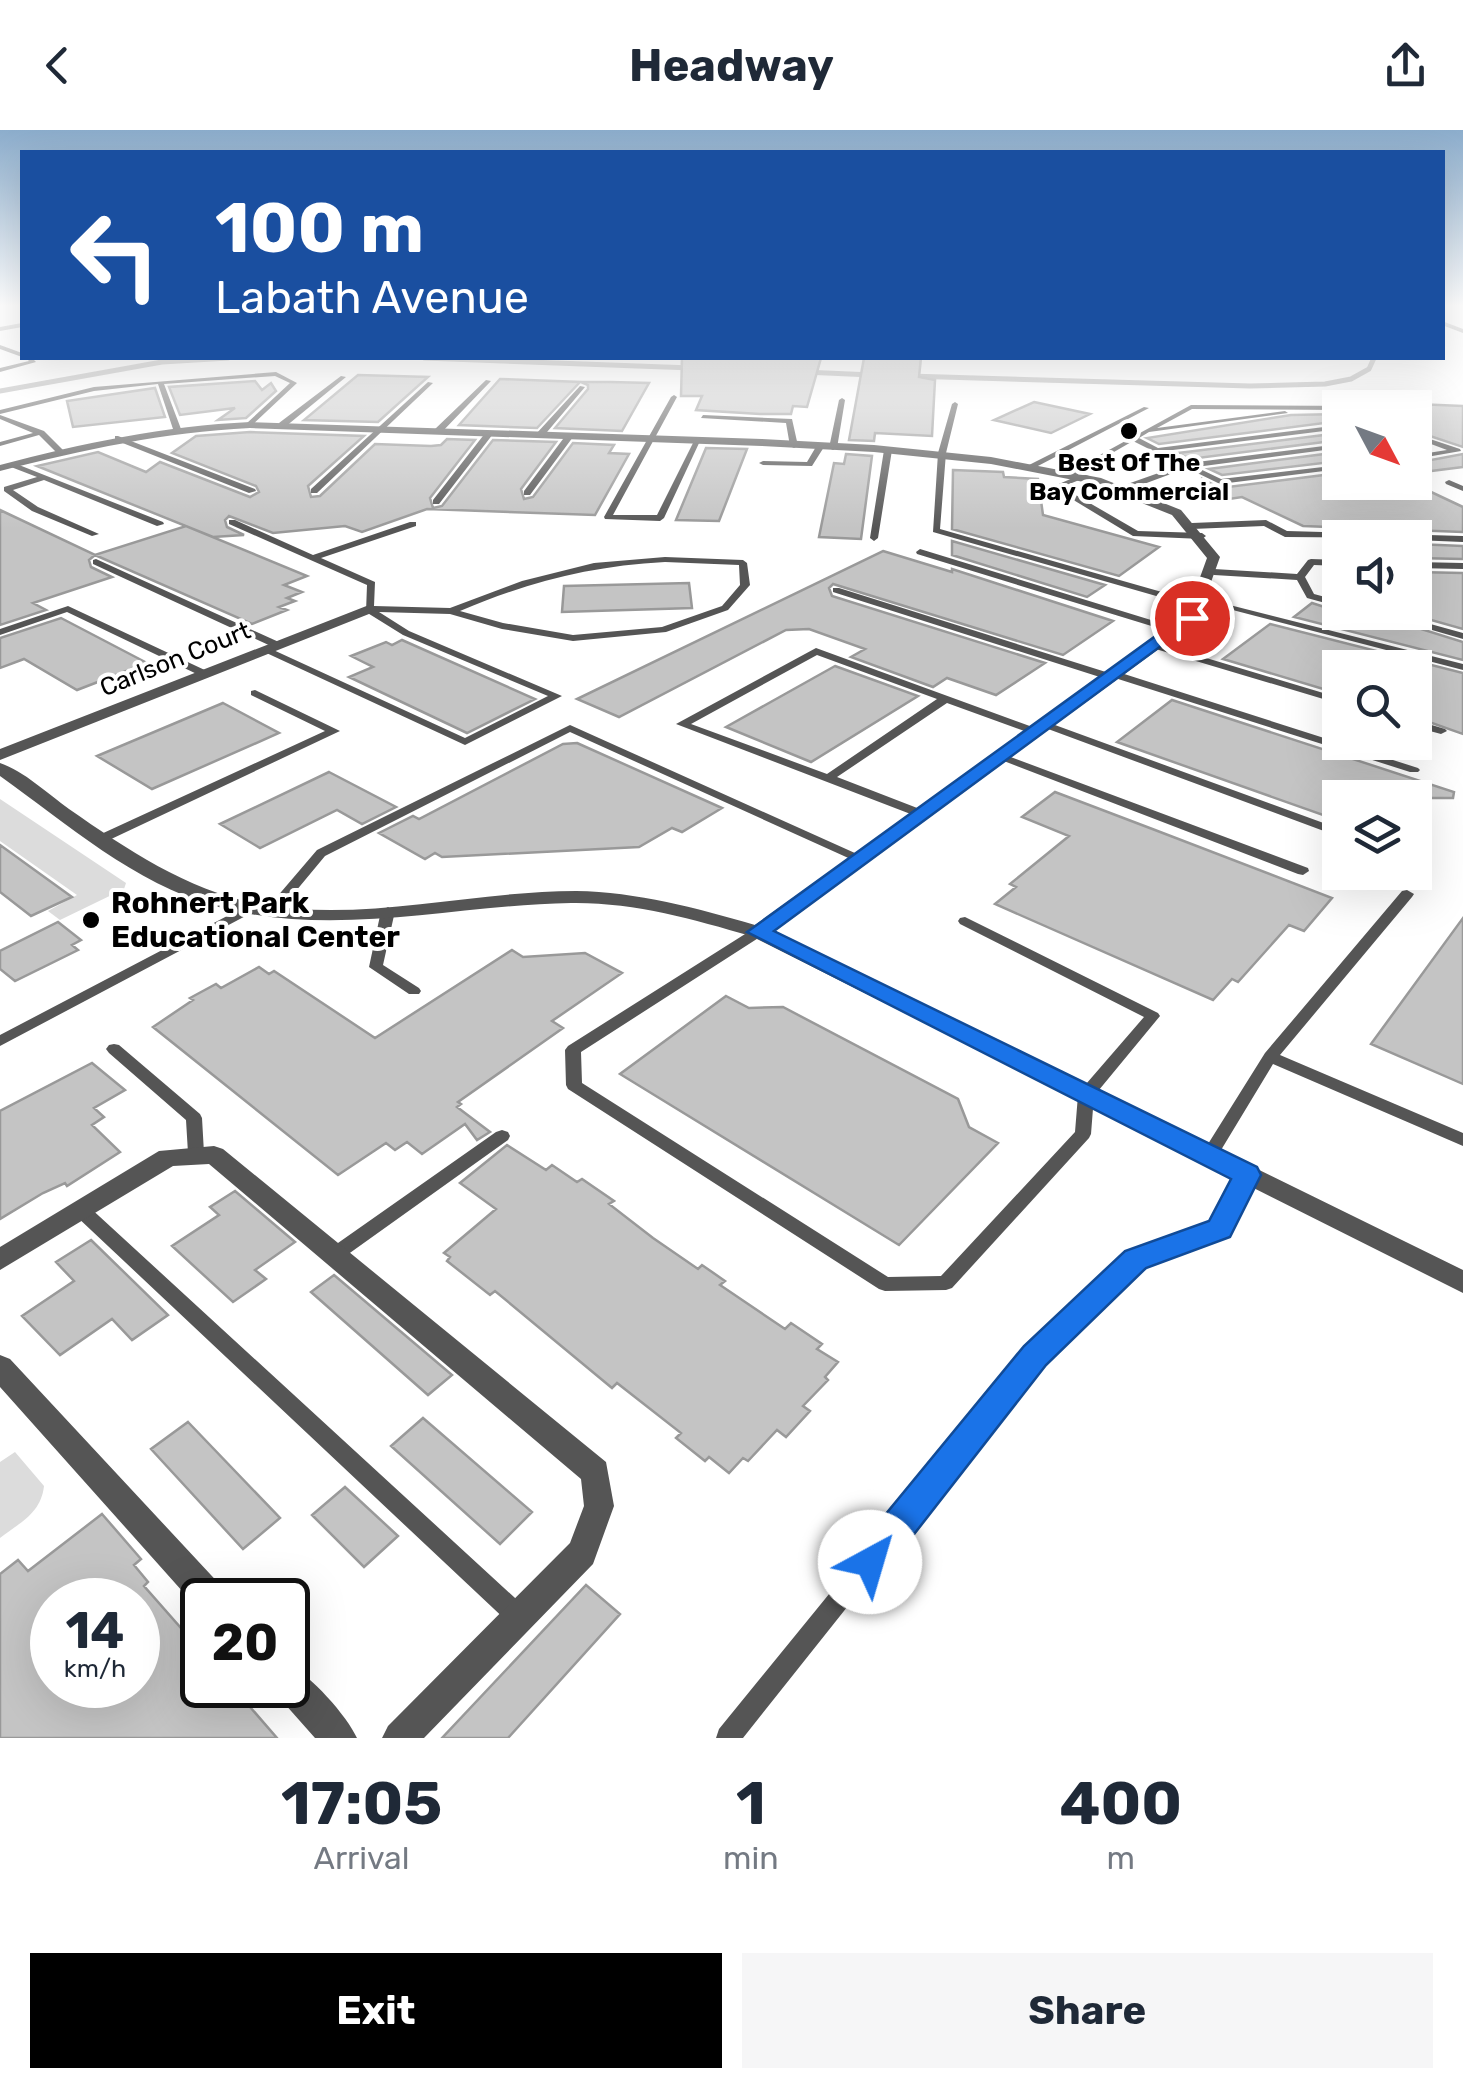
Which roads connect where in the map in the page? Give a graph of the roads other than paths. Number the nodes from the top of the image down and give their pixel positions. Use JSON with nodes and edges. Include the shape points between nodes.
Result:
{"nodes":[{"id":1,"x":203,"y":379,"type":"edge"},
{"id":2,"x":286,"y":379,"type":"edge"},
{"id":3,"x":340,"y":379,"type":"edge"},
{"id":4,"x":488,"y":381,"type":"dead end"},
{"id":5,"x":160,"y":382,"type":"junction"},
{"id":6,"x":430,"y":384,"type":"dead end"},
{"id":7,"x":582,"y":387,"type":"dead end"},
{"id":8,"x":674,"y":397,"type":"dead end"},
{"id":9,"x":842,"y":400,"type":"dead end"},
{"id":10,"x":955,"y":404,"type":"dead end"},
{"id":11,"x":1322,"y":407,"type":"edge"},
{"id":12,"x":1146,"y":408,"type":"dead end"},
{"id":13,"x":1305,"y":409,"type":"junction"},
{"id":14,"x":0,"y":415,"type":"edge"},
{"id":15,"x":703,"y":417,"type":"dead end"},
{"id":16,"x":250,"y":425,"type":"junction"},
{"id":17,"x":282,"y":426,"type":"junction"},
{"id":18,"x":382,"y":428,"type":"junction"},
{"id":19,"x":177,"y":429,"type":"junction"},
{"id":20,"x":1322,"y":429,"type":"edge"},
{"id":21,"x":437,"y":432,"type":"junction"},
{"id":22,"x":1144,"y":432,"type":"junction"},
{"id":23,"x":41,"y":433,"type":"junction"},
{"id":24,"x":489,"y":434,"type":"junction"},
{"id":25,"x":539,"y":436,"type":"junction"},
{"id":26,"x":118,"y":438,"type":"junction"},
{"id":27,"x":569,"y":438,"type":"junction"},
{"id":28,"x":1133,"y":438,"type":"junction"},
{"id":29,"x":650,"y":441,"type":"junction"},
{"id":30,"x":1432,"y":441,"type":"edge"},
{"id":31,"x":697,"y":442,"type":"junction"},
{"id":32,"x":0,"y":444,"type":"edge"},
{"id":33,"x":794,"y":446,"type":"junction"},
{"id":34,"x":826,"y":448,"type":"junction"},
{"id":35,"x":1322,"y":448,"type":"edge"},
{"id":36,"x":888,"y":450,"type":"junction"},
{"id":37,"x":1156,"y":450,"type":"junction"},
{"id":38,"x":1460,"y":451,"type":"edge"},
{"id":39,"x":61,"y":452,"type":"junction"},
{"id":40,"x":942,"y":453,"type":"junction"},
{"id":41,"x":1432,"y":455,"type":"edge"},
{"id":42,"x":764,"y":463,"type":"dead end"},
{"id":43,"x":1034,"y":465,"type":"junction"},
{"id":44,"x":1187,"y":466,"type":"junction"},
{"id":45,"x":7,"y":467,"type":"edge"},
{"id":46,"x":1322,"y":468,"type":"edge"},
{"id":47,"x":1078,"y":475,"type":"junction"},
{"id":48,"x":44,"y":477,"type":"junction"},
{"id":49,"x":1450,"y":482,"type":"dead end"},
{"id":50,"x":1463,"y":489,"type":"edge"},
{"id":51,"x":1122,"y":490,"type":"junction"},
{"id":52,"x":314,"y":491,"type":"dead end"},
{"id":53,"x":252,"y":492,"type":"dead end"},
{"id":54,"x":528,"y":493,"type":"dead end"},
{"id":55,"x":436,"y":502,"type":"dead end"},
{"id":56,"x":232,"y":522,"type":"dead end"},
{"id":57,"x":160,"y":524,"type":"dead end"},
{"id":58,"x":413,"y":524,"type":"dead end"},
{"id":59,"x":1197,"y":531,"type":"junction"},
{"id":60,"x":95,"y":534,"type":"dead end"},
{"id":61,"x":874,"y":538,"type":"dead end"},
{"id":62,"x":1463,"y":539,"type":"edge"},
{"id":63,"x":920,"y":552,"type":"dead end"},
{"id":64,"x":312,"y":558,"type":"junction"},
{"id":65,"x":96,"y":562,"type":"dead end"},
{"id":66,"x":1322,"y":562,"type":"edge"},
{"id":67,"x":1432,"y":565,"type":"edge"},
{"id":68,"x":1463,"y":566,"type":"edge"},
{"id":69,"x":1214,"y":572,"type":"junction"},
{"id":70,"x":1300,"y":577,"type":"junction"},
{"id":71,"x":836,"y":590,"type":"dead end"},
{"id":72,"x":1322,"y":599,"type":"edge"},
{"id":73,"x":1203,"y":603,"type":"junction"},
{"id":74,"x":368,"y":609,"type":"junction"},
{"id":75,"x":451,"y":611,"type":"junction"},
{"id":76,"x":1432,"y":628,"type":"edge"},
{"id":77,"x":1174,"y":630,"type":"junction"},
{"id":78,"x":0,"y":632,"type":"edge"},
{"id":79,"x":1463,"y":636,"type":"edge"},
{"id":80,"x":1154,"y":645,"type":"junction"},
{"id":81,"x":271,"y":648,"type":"junction"},
{"id":82,"x":1463,"y":668,"type":"edge"},
{"id":83,"x":205,"y":674,"type":"junction"},
{"id":84,"x":1112,"y":675,"type":"junction"},
{"id":85,"x":255,"y":693,"type":"dead end"},
{"id":86,"x":1322,"y":696,"type":"edge"},
{"id":87,"x":945,"y":698,"type":"junction"},
{"id":88,"x":1039,"y":728,"type":"junction"},
{"id":89,"x":1432,"y":728,"type":"edge"},
{"id":90,"x":1440,"y":731,"type":"dead end"},
{"id":91,"x":0,"y":756,"type":"edge"},
{"id":92,"x":1000,"y":756,"type":"junction"},
{"id":93,"x":0,"y":768,"type":"edge"},
{"id":94,"x":1414,"y":770,"type":"dead end"},
{"id":95,"x":828,"y":778,"type":"junction"},
{"id":96,"x":921,"y":814,"type":"junction"},
{"id":97,"x":1322,"y":827,"type":"edge"},
{"id":98,"x":103,"y":838,"type":"junction"},
{"id":99,"x":860,"y":858,"type":"junction"},
{"id":100,"x":1303,"y":870,"type":"dead end"},
{"id":101,"x":1406,"y":894,"type":"dead end"},
{"id":102,"x":260,"y":910,"type":"junction"},
{"id":103,"x":388,"y":910,"type":"junction"},
{"id":104,"x":964,"y":921,"type":"dead end"},
{"id":105,"x":758,"y":932,"type":"junction"},
{"id":106,"x":414,"y":991,"type":"dead end"},
{"id":107,"x":0,"y":1042,"type":"edge"},
{"id":108,"x":114,"y":1050,"type":"dead end"},
{"id":109,"x":1270,"y":1057,"type":"junction"},
{"id":110,"x":1086,"y":1095,"type":"junction"},
{"id":111,"x":502,"y":1136,"type":"dead end"},
{"id":112,"x":1463,"y":1140,"type":"edge"},
{"id":113,"x":196,"y":1153,"type":"junction"},
{"id":114,"x":1209,"y":1156,"type":"junction"},
{"id":115,"x":1247,"y":1175,"type":"junction"},
{"id":116,"x":82,"y":1210,"type":"junction"},
{"id":117,"x":334,"y":1255,"type":"junction"},
{"id":118,"x":0,"y":1260,"type":"edge"},
{"id":119,"x":1463,"y":1282,"type":"edge"},
{"id":120,"x":0,"y":1367,"type":"edge"},
{"id":121,"x":192,"y":1578,"type":"edge"},
{"id":122,"x":520,"y":1617,"type":"junction"},
{"id":123,"x":310,"y":1707,"type":"edge"},
{"id":124,"x":338,"y":1738,"type":"edge"},
{"id":125,"x":400,"y":1738,"type":"edge"},
{"id":126,"x":728,"y":1738,"type":"edge"}],
"edges":[{"from":1,"to":5,"type":"lane"},
{"from":2,"to":16,"type":"lane","via":[[294,383]]},
{"from":3,"to":17,"type":"lane"},
{"from":4,"to":21,"type":"lane"},
{"from":5,"to":14,"type":"lane","via":[[94,389]]},
{"from":5,"to":19,"type":"lane"},
{"from":6,"to":18,"type":"lane"},
{"from":7,"to":25,"type":"lane"},
{"from":8,"to":29,"type":"lane"},
{"from":9,"to":34,"type":"lane"},
{"from":10,"to":40,"type":"lane"},
{"from":11,"to":13,"type":"lane"},
{"from":12,"to":43,"type":"lane"},
{"from":13,"to":22,"type":"lane"},
{"from":13,"to":22,"type":"lane","via":[[1192,407]]},
{"from":14,"to":23,"type":"lane"},
{"from":15,"to":33,"type":"lane","via":[[788,420]]},
{"from":16,"to":17,"type":"street"},
{"from":16,"to":19,"type":"street"},
{"from":17,"to":18,"type":"street"},
{"from":18,"to":21,"type":"street"},
{"from":18,"to":52,"type":"lane"},
{"from":19,"to":26,"type":"street"},
{"from":20,"to":37,"type":"lane"},
{"from":21,"to":24,"type":"street"},
{"from":22,"to":28,"type":"lane"},
{"from":23,"to":32,"type":"lane"},
{"from":23,"to":39,"type":"lane"},
{"from":24,"to":25,"type":"street"},
{"from":24,"to":55,"type":"lane"},
{"from":25,"to":27,"type":"street"},
{"from":26,"to":39,"type":"street"},
{"from":26,"to":53,"type":"lane"},
{"from":27,"to":29,"type":"street"},
{"from":27,"to":54,"type":"lane"},
{"from":28,"to":37,"type":"lane"},
{"from":28,"to":47,"type":"lane"},
{"from":29,"to":31,"type":"street"},
{"from":29,"to":31,"type":"lane","via":[[608,517],[660,518]]},
{"from":30,"to":38,"type":"lane"},
{"from":31,"to":33,"type":"street"},
{"from":33,"to":34,"type":"street"},
{"from":34,"to":36,"type":"street"},
{"from":34,"to":42,"type":"lane","via":[[809,464]]},
{"from":35,"to":44,"type":"lane"},
{"from":36,"to":40,"type":"street"},
{"from":36,"to":61,"type":"lane"},
{"from":37,"to":44,"type":"lane"},
{"from":38,"to":41,"type":"lane"},
{"from":39,"to":45,"type":"street"},
{"from":40,"to":43,"type":"street"},
{"from":40,"to":73,"type":"lane","via":[[936,530]]},
{"from":43,"to":47,"type":"street"},
{"from":44,"to":46,"type":"lane","via":[[1220,482]]},
{"from":44,"to":51,"type":"lane"},
{"from":45,"to":48,"type":"lane"},
{"from":47,"to":51,"type":"street"},
{"from":47,"to":59,"type":"lane","via":[[1056,488],[1136,534]]},
{"from":48,"to":57,"type":"lane"},
{"from":48,"to":60,"type":"lane","via":[[7,489]]},
{"from":49,"to":50,"type":"lane"},
{"from":51,"to":59,"type":"street"},
{"from":56,"to":64,"type":"lane"},
{"from":58,"to":64,"type":"lane"},
{"from":59,"to":62,"type":"lane","via":[[1266,523],[1286,534]]},
{"from":59,"to":69,"type":"street","via":[[1213,555]]},
{"from":63,"to":77,"type":"lane"},
{"from":64,"to":74,"type":"lane","via":[[372,584]]},
{"from":65,"to":81,"type":"lane"},
{"from":66,"to":70,"type":"lane","via":[[1311,562]]},
{"from":67,"to":68,"type":"lane"},
{"from":69,"to":70,"type":"lane"},
{"from":69,"to":73,"type":"street"},
{"from":70,"to":72,"type":"lane","via":[[1310,596]]},
{"from":71,"to":84,"type":"lane"},
{"from":73,"to":77,"type":"street"},
{"from":73,"to":82,"type":"lane"},
{"from":74,"to":75,"type":"lane"},
{"from":74,"to":81,"type":"street","name":"Carlson Court"},
{"from":74,"to":81,"type":"lane","via":[[406,633],[557,696],[465,742]]},
{"from":75,"to":75,"type":"lane","via":[[573,638],[663,630],[725,608],[745,584],[743,563],[683,558],[575,567]]},
{"from":76,"to":79,"type":"lane"},
{"from":77,"to":80,"type":"street"},
{"from":78,"to":83,"type":"lane","via":[[68,609]]},
{"from":80,"to":84,"type":"street"},
{"from":80,"to":86,"type":"lane"},
{"from":81,"to":83,"type":"street","name":"Carlson Court"},
{"from":83,"to":91,"type":"street","name":"Carlson Court"},
{"from":84,"to":88,"type":"street"},
{"from":84,"to":94,"type":"lane"},
{"from":85,"to":98,"type":"lane","via":[[334,731]]},
{"from":87,"to":88,"type":"lane"},
{"from":87,"to":95,"type":"lane"},
{"from":87,"to":95,"type":"lane","via":[[816,651],[682,724]]},
{"from":88,"to":92,"type":"street"},
{"from":88,"to":97,"type":"lane"},
{"from":89,"to":90,"type":"lane"},
{"from":92,"to":96,"type":"street"},
{"from":92,"to":100,"type":"lane"},
{"from":93,"to":98,"type":"street"},
{"from":95,"to":96,"type":"lane"},
{"from":96,"to":99,"type":"street"},
{"from":98,"to":102,"type":"street","via":[[167,880]]},
{"from":99,"to":102,"type":"lane","via":[[570,728],[321,854]]},
{"from":99,"to":105,"type":"street"},
{"from":101,"to":109,"type":"lane"},
{"from":102,"to":103,"type":"street"},
{"from":102,"to":107,"type":"lane"},
{"from":103,"to":105,"type":"street","via":[[576,896],[695,914]]},
{"from":103,"to":106,"type":"lane","via":[[376,967]]},
{"from":104,"to":110,"type":"lane","via":[[1153,1016]]},
{"from":105,"to":110,"type":"street"},
{"from":105,"to":110,"type":"lane","via":[[574,1050],[574,1086],[884,1284],[946,1283],[1083,1134]]},
{"from":108,"to":113,"type":"lane","via":[[194,1118]]},
{"from":109,"to":112,"type":"lane"},
{"from":109,"to":114,"type":"lane"},
{"from":110,"to":114,"type":"street"},
{"from":111,"to":117,"type":"lane"},
{"from":113,"to":116,"type":"street","via":[[168,1157]]},
{"from":113,"to":117,"type":"street","via":[[214,1156]]},
{"from":114,"to":115,"type":"street"},
{"from":115,"to":119,"type":"street"},
{"from":115,"to":126,"type":"lane","via":[[1220,1229],[1136,1260],[1035,1356]]},
{"from":116,"to":118,"type":"street"},
{"from":116,"to":122,"type":"lane"},
{"from":117,"to":122,"type":"street","via":[[595,1472],[599,1506],[582,1554]]},
{"from":120,"to":121,"type":"street"},
{"from":122,"to":125,"type":"street"},
{"from":123,"to":124,"type":"street"}]}
